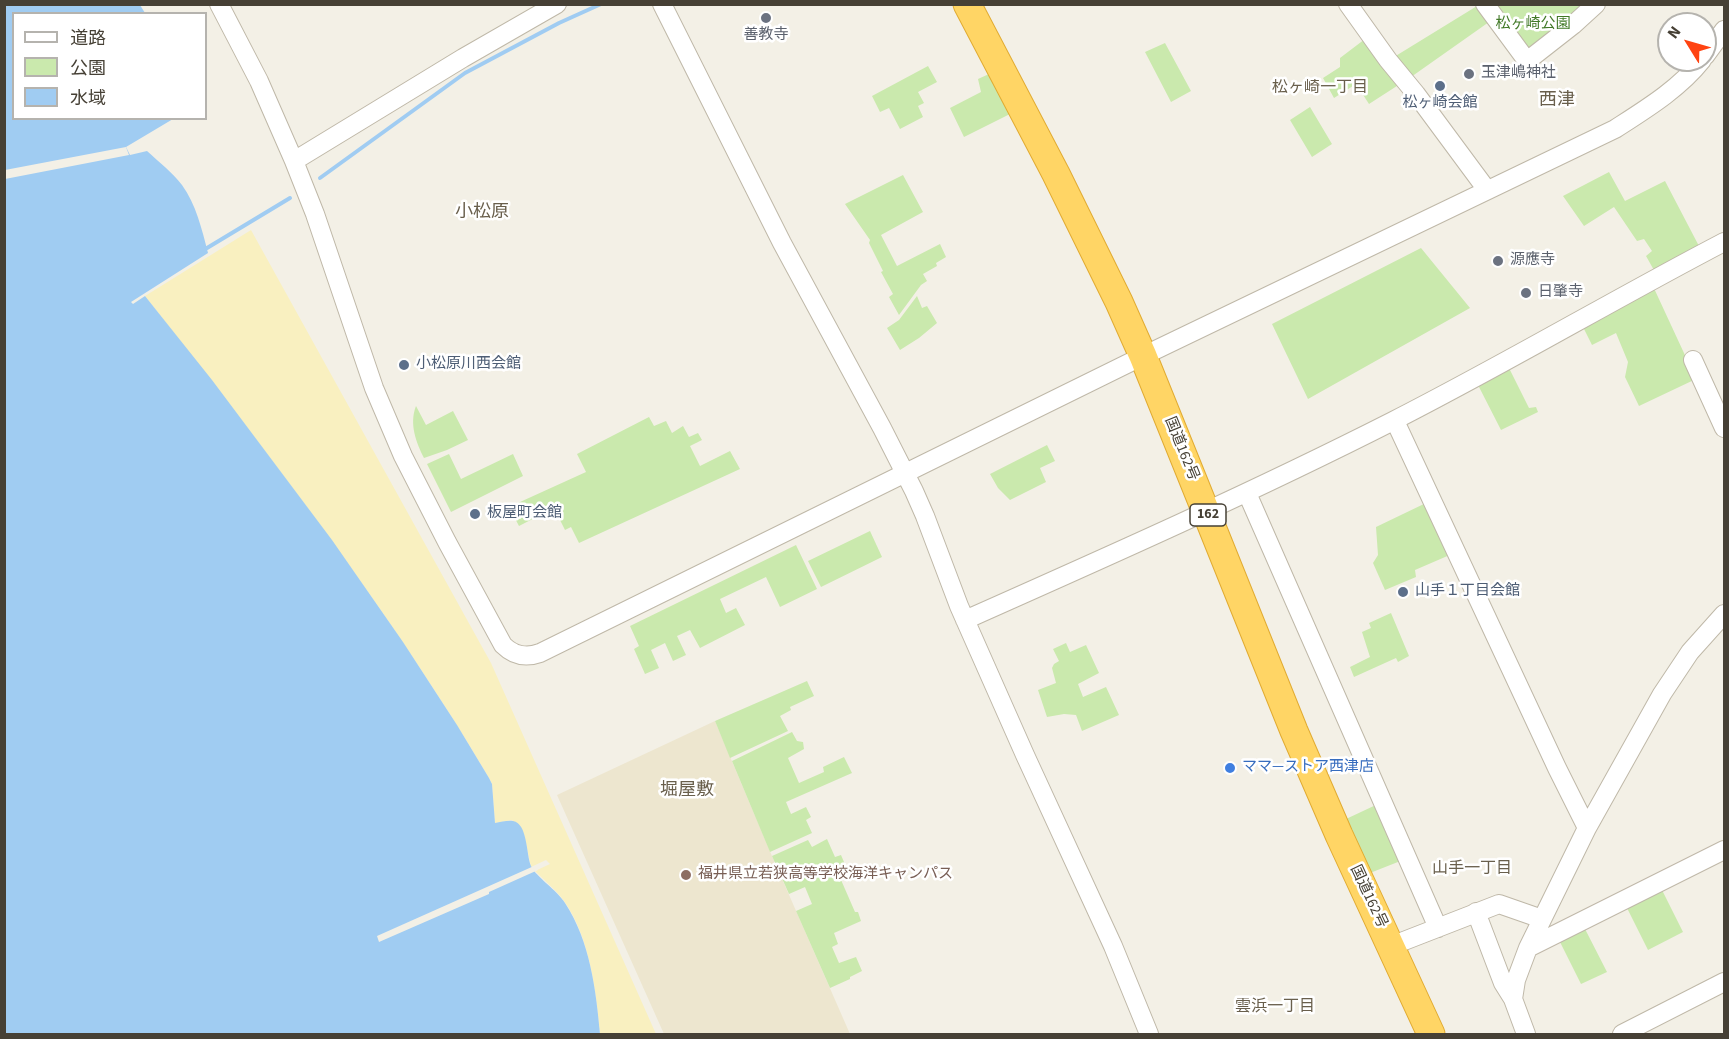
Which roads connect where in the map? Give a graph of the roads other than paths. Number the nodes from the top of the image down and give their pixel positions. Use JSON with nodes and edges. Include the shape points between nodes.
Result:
{"nodes":[{"id":1,"x":219,"y":4,"type":"edge"},
{"id":2,"x":557,"y":4,"type":"edge"},
{"id":3,"x":662,"y":4,"type":"edge"},
{"id":4,"x":968,"y":4,"type":"edge"},
{"id":5,"x":1348,"y":4,"type":"edge"},
{"id":6,"x":1485,"y":4,"type":"edge"},
{"id":7,"x":1596,"y":4,"type":"edge"},
{"id":8,"x":1690,"y":72,"type":"edge"},
{"id":9,"x":294,"y":161,"type":"junction"},
{"id":10,"x":1487,"y":190,"type":"junction"},
{"id":11,"x":1725,"y":242,"type":"edge"},
{"id":12,"x":1143,"y":356,"type":"junction"},
{"id":13,"x":1692,"y":360,"type":"dead end"},
{"id":14,"x":1395,"y":421,"type":"junction"},
{"id":15,"x":1725,"y":428,"type":"edge"},
{"id":16,"x":905,"y":474,"type":"junction"},
{"id":17,"x":1247,"y":493,"type":"junction"},
{"id":18,"x":1206,"y":512,"type":"junction"},
{"id":19,"x":1725,"y":614,"type":"edge"},
{"id":20,"x":966,"y":620,"type":"junction"},
{"id":21,"x":1587,"y":828,"type":"junction"},
{"id":22,"x":1725,"y":850,"type":"edge"},
{"id":23,"x":1476,"y":912,"type":"junction"},
{"id":24,"x":1542,"y":919,"type":"junction"},
{"id":25,"x":1438,"y":928,"type":"junction"},
{"id":26,"x":1391,"y":946,"type":"junction"},
{"id":27,"x":1528,"y":948,"type":"junction"},
{"id":28,"x":1725,"y":982,"type":"edge"},
{"id":29,"x":1513,"y":999,"type":"junction"},
{"id":30,"x":1149,"y":1035,"type":"edge"},
{"id":31,"x":1431,"y":1035,"type":"edge"},
{"id":32,"x":1526,"y":1035,"type":"edge"},
{"id":33,"x":1622,"y":1035,"type":"edge"}],
"edges":[{"from":1,"to":9,"type":"street"},
{"from":2,"to":9,"type":"street"},
{"from":3,"to":16,"type":"street","via":[[782,243]]},
{"from":4,"to":12,"type":"highway","name":"国道162号","number":"162","via":[[1061,184]]},
{"from":5,"to":10,"type":"street"},
{"from":6,"to":7,"type":"street","via":[[1527,61]]},
{"from":8,"to":10,"type":"street","via":[[1670,92],[1615,129]]},
{"from":9,"to":16,"type":"street","via":[[374,388],[403,456],[500,639],[513,653],[540,653]]},
{"from":10,"to":12,"type":"street"},
{"from":11,"to":14,"type":"street"},
{"from":12,"to":16,"type":"street"},
{"from":12,"to":18,"type":"highway","name":"国道162号","number":"162"},
{"from":13,"to":15,"type":"street"},
{"from":14,"to":17,"type":"street"},
{"from":14,"to":21,"type":"street"},
{"from":16,"to":20,"type":"street"},
{"from":17,"to":18,"type":"street"},
{"from":17,"to":25,"type":"street"},
{"from":18,"to":20,"type":"street"},
{"from":18,"to":26,"type":"highway","name":"国道162号","number":"162","via":[[1294,731]]},
{"from":19,"to":21,"type":"street","via":[[1690,652],[1662,694]]},
{"from":20,"to":30,"type":"street"},
{"from":21,"to":24,"type":"street"},
{"from":22,"to":27,"type":"street"},
{"from":23,"to":24,"type":"street","via":[[1499,904]]},
{"from":23,"to":25,"type":"street"},
{"from":23,"to":29,"type":"street"},
{"from":24,"to":27,"type":"street"},
{"from":25,"to":26,"type":"street"},
{"from":26,"to":31,"type":"highway","name":"国道162号","number":"162"},
{"from":27,"to":29,"type":"street"},
{"from":28,"to":33,"type":"street"},
{"from":29,"to":32,"type":"street"}]}
